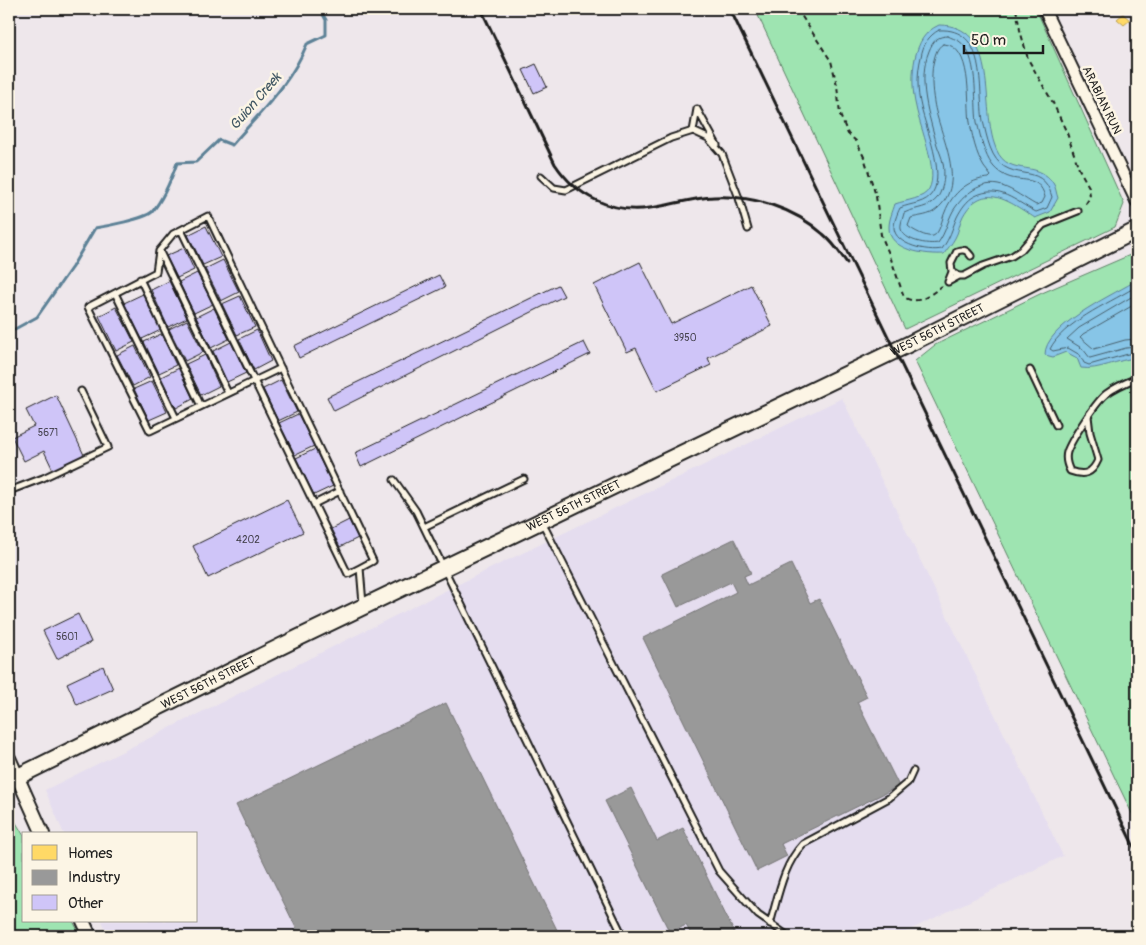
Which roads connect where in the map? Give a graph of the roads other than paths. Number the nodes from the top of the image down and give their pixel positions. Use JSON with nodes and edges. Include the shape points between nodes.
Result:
{"nodes":[{"id":1,"x":1044,"y":9,"type":"edge"},
{"id":2,"x":693,"y":131,"type":"junction"},
{"id":3,"x":722,"y":154,"type":"junction"},
{"id":4,"x":541,"y":176,"type":"dead end"},
{"id":5,"x":1137,"y":202,"type":"edge"},
{"id":6,"x":1078,"y":211,"type":"road end"},
{"id":7,"x":748,"y":229,"type":"dead end"},
{"id":8,"x":181,"y":230,"type":"junction"},
{"id":9,"x":1137,"y":230,"type":"edge"},
{"id":10,"x":159,"y":250,"type":"junction"},
{"id":11,"x":971,"y":256,"type":"dead end"},
{"id":12,"x":952,"y":272,"type":"junction"},
{"id":13,"x":959,"y":276,"type":"junction"},
{"id":14,"x":140,"y":279,"type":"junction"},
{"id":15,"x":115,"y":293,"type":"junction"},
{"id":16,"x":281,"y":368,"type":"junction"},
{"id":17,"x":1030,"y":370,"type":"dead end"},
{"id":18,"x":1137,"y":378,"type":"edge"},
{"id":19,"x":253,"y":381,"type":"junction"},
{"id":20,"x":81,"y":391,"type":"dead end"},
{"id":21,"x":228,"y":393,"type":"junction"},
{"id":22,"x":201,"y":406,"type":"junction"},
{"id":23,"x":1088,"y":416,"type":"junction"},
{"id":24,"x":176,"y":418,"type":"junction"},
{"id":25,"x":1056,"y":425,"type":"dead end"},
{"id":26,"x":524,"y":479,"type":"dead end"},
{"id":27,"x":394,"y":480,"type":"dead end"},
{"id":28,"x":9,"y":491,"type":"edge"},
{"id":29,"x":340,"y":491,"type":"junction"},
{"id":30,"x":314,"y":504,"type":"junction"},
{"id":31,"x":542,"y":521,"type":"junction"},
{"id":32,"x":424,"y":527,"type":"junction"},
{"id":33,"x":360,"y":568,"type":"junction"},
{"id":34,"x":444,"y":569,"type":"junction"},
{"id":35,"x":363,"y":607,"type":"junction"},
{"id":36,"x":9,"y":758,"type":"edge"},
{"id":37,"x":913,"y":771,"type":"dead end"},
{"id":38,"x":13,"y":779,"type":"edge"},
{"id":39,"x":42,"y":832,"type":"edge"},
{"id":40,"x":83,"y":922,"type":"edge"},
{"id":41,"x":770,"y":924,"type":"junction"},
{"id":42,"x":90,"y":936,"type":"edge"},
{"id":43,"x":623,"y":936,"type":"edge"},
{"id":44,"x":788,"y":936,"type":"edge"}],
"edges":[{"from":1,"to":5,"type":"street","name":"ARABIAN RUN"},
{"from":2,"to":3,"type":"lane","via":[[708,138]]},
{"from":2,"to":3,"type":"lane","via":[[697,110]]},
{"from":2,"to":4,"type":"lane","via":[[671,138],[566,190],[554,188]]},
{"from":3,"to":7,"type":"lane"},
{"from":6,"to":13,"type":"lane","via":[[1043,225],[1012,256]]},
{"from":8,"to":10,"type":"lane"},
{"from":8,"to":16,"type":"lane","via":[[208,216]]},
{"from":8,"to":19,"type":"lane"},
{"from":9,"to":31,"type":"main road","name":"WEST 56TH STREET"},
{"from":10,"to":14,"type":"lane","via":[[156,272]]},
{"from":10,"to":21,"type":"lane"},
{"from":11,"to":12,"type":"lane","via":[[967,250],[957,251],[951,263]]},
{"from":12,"to":13,"type":"lane"},
{"from":12,"to":13,"type":"lane","via":[[948,282]]},
{"from":14,"to":15,"type":"lane"},
{"from":14,"to":22,"type":"lane"},
{"from":15,"to":24,"type":"lane"},
{"from":15,"to":24,"type":"lane","via":[[88,307],[150,431]]},
{"from":16,"to":19,"type":"lane"},
{"from":16,"to":29,"type":"lane"},
{"from":17,"to":25,"type":"lane"},
{"from":18,"to":23,"type":"lane","via":[[1106,393]]},
{"from":19,"to":21,"type":"lane"},
{"from":19,"to":30,"type":"lane"},
{"from":20,"to":28,"type":"lane","via":[[108,447]]},
{"from":21,"to":22,"type":"lane"},
{"from":22,"to":24,"type":"lane"},
{"from":23,"to":23,"type":"lane","via":[[1067,453],[1066,463],[1070,471],[1078,474],[1087,474],[1095,468],[1098,460]]},
{"from":26,"to":32,"type":"lane"},
{"from":27,"to":32,"type":"lane"},
{"from":29,"to":30,"type":"lane"},
{"from":29,"to":33,"type":"lane","via":[[373,561]]},
{"from":30,"to":33,"type":"lane","via":[[348,574]]},
{"from":31,"to":34,"type":"main road","name":"WEST 56TH STREET"},
{"from":31,"to":41,"type":"lane","via":[[719,871]]},
{"from":32,"to":34,"type":"lane"},
{"from":33,"to":35,"type":"lane"},
{"from":34,"to":35,"type":"main road","name":"WEST 56TH STREET"},
{"from":34,"to":43,"type":"lane"},
{"from":35,"to":38,"type":"main road","name":"WEST 56TH STREET"},
{"from":36,"to":38,"type":"street"},
{"from":37,"to":41,"type":"lane","via":[[908,782],[889,798],[803,844],[787,868]]},
{"from":38,"to":39,"type":"street"},
{"from":40,"to":42,"type":"street"},
{"from":41,"to":44,"type":"lane"}]}
